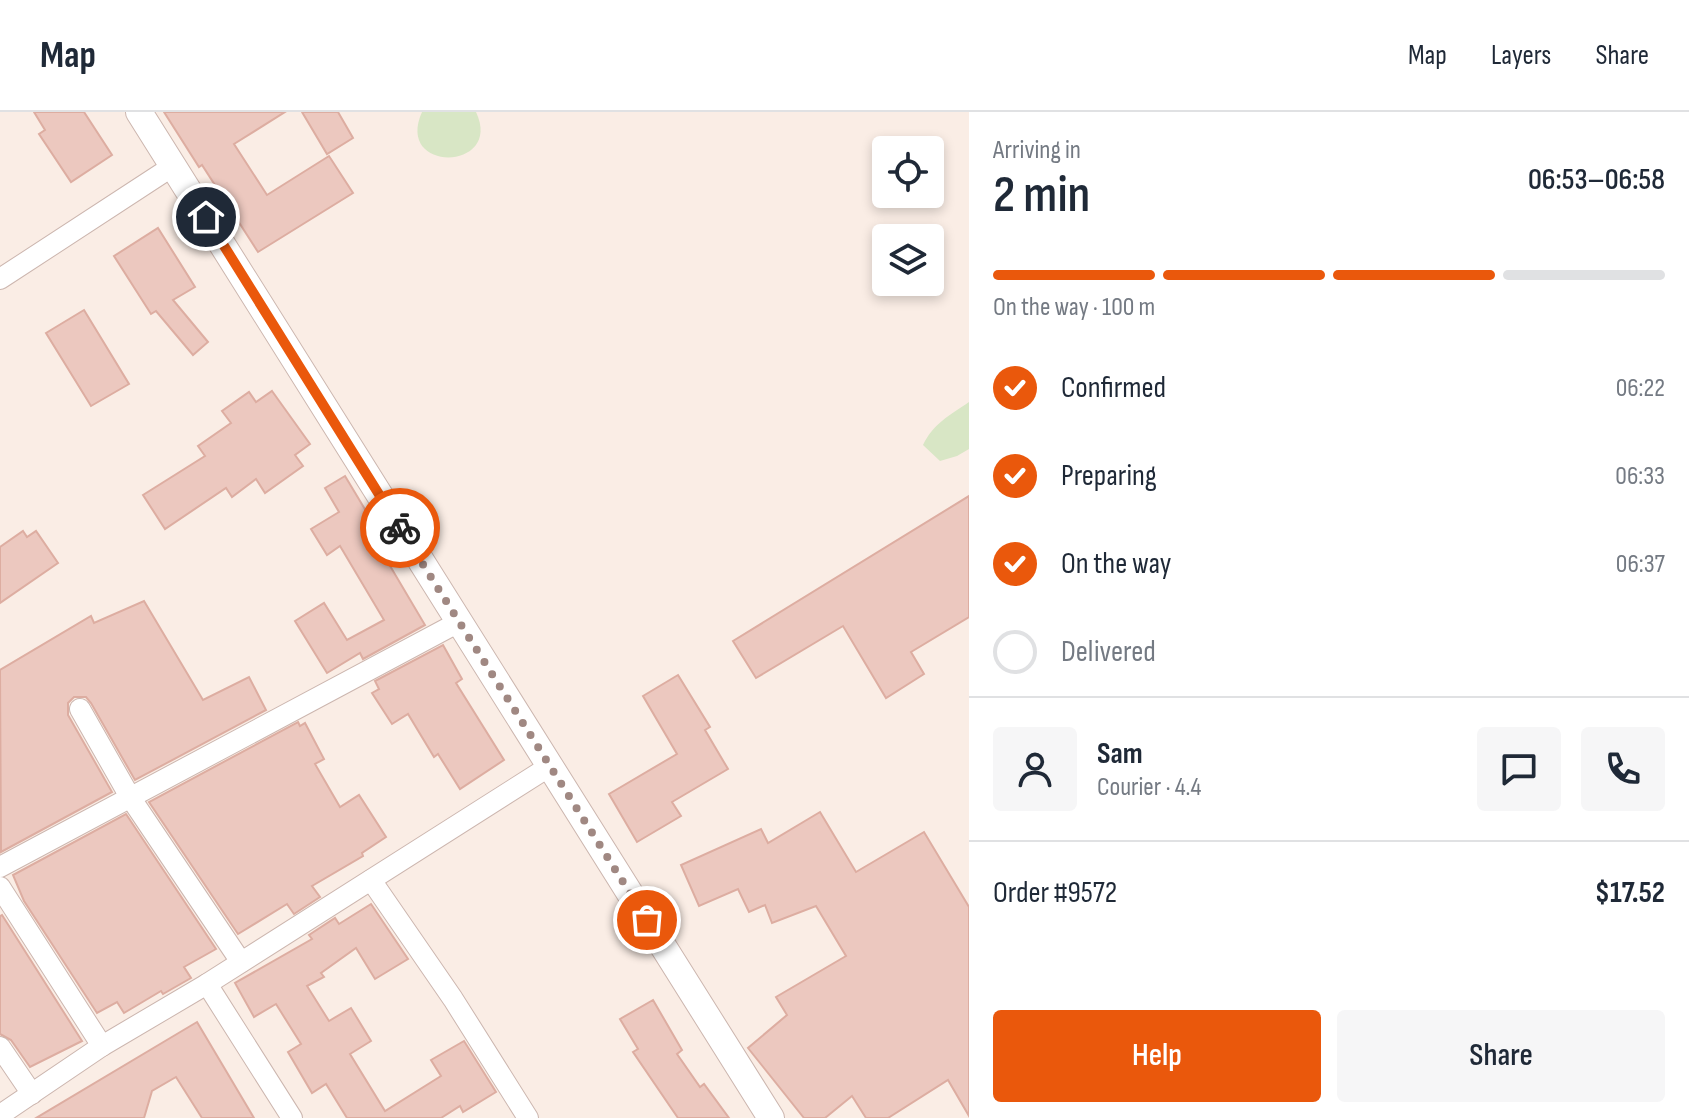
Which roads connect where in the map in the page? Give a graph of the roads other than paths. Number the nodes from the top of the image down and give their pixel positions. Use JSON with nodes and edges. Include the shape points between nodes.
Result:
{"nodes":[{"id":1,"x":139,"y":112,"type":"edge"},
{"id":2,"x":173,"y":166,"type":"junction"},
{"id":3,"x":0,"y":279,"type":"edge"},
{"id":4,"x":459,"y":622,"type":"junction"},
{"id":5,"x":80,"y":709,"type":"dead end"},
{"id":6,"x":550,"y":766,"type":"junction"},
{"id":7,"x":130,"y":797,"type":"junction"},
{"id":8,"x":0,"y":867,"type":"edge"},
{"id":9,"x":371,"y":880,"type":"junction"},
{"id":10,"x":0,"y":887,"type":"edge"},
{"id":11,"x":241,"y":962,"type":"junction"},
{"id":12,"x":207,"y":984,"type":"junction"},
{"id":13,"x":102,"y":1046,"type":"junction"},
{"id":14,"x":0,"y":1047,"type":"edge"},
{"id":15,"x":32,"y":1094,"type":"junction"},
{"id":16,"x":0,"y":1115,"type":"edge"},
{"id":17,"x":292,"y":1118,"type":"edge"},
{"id":18,"x":528,"y":1118,"type":"edge"},
{"id":19,"x":771,"y":1118,"type":"edge"}],
"edges":[{"from":1,"to":2,"type":"street"},
{"from":2,"to":3,"type":"street"},
{"from":2,"to":4,"type":"street"},
{"from":4,"to":6,"type":"street"},
{"from":4,"to":7,"type":"street"},
{"from":5,"to":7,"type":"street"},
{"from":6,"to":9,"type":"street"},
{"from":6,"to":19,"type":"street"},
{"from":7,"to":8,"type":"street"},
{"from":7,"to":11,"type":"street"},
{"from":9,"to":11,"type":"street"},
{"from":9,"to":18,"type":"street"},
{"from":10,"to":13,"type":"street"},
{"from":11,"to":12,"type":"street"},
{"from":12,"to":13,"type":"street"},
{"from":12,"to":17,"type":"street"},
{"from":13,"to":15,"type":"street"},
{"from":14,"to":15,"type":"street"},
{"from":15,"to":16,"type":"street"}]}
